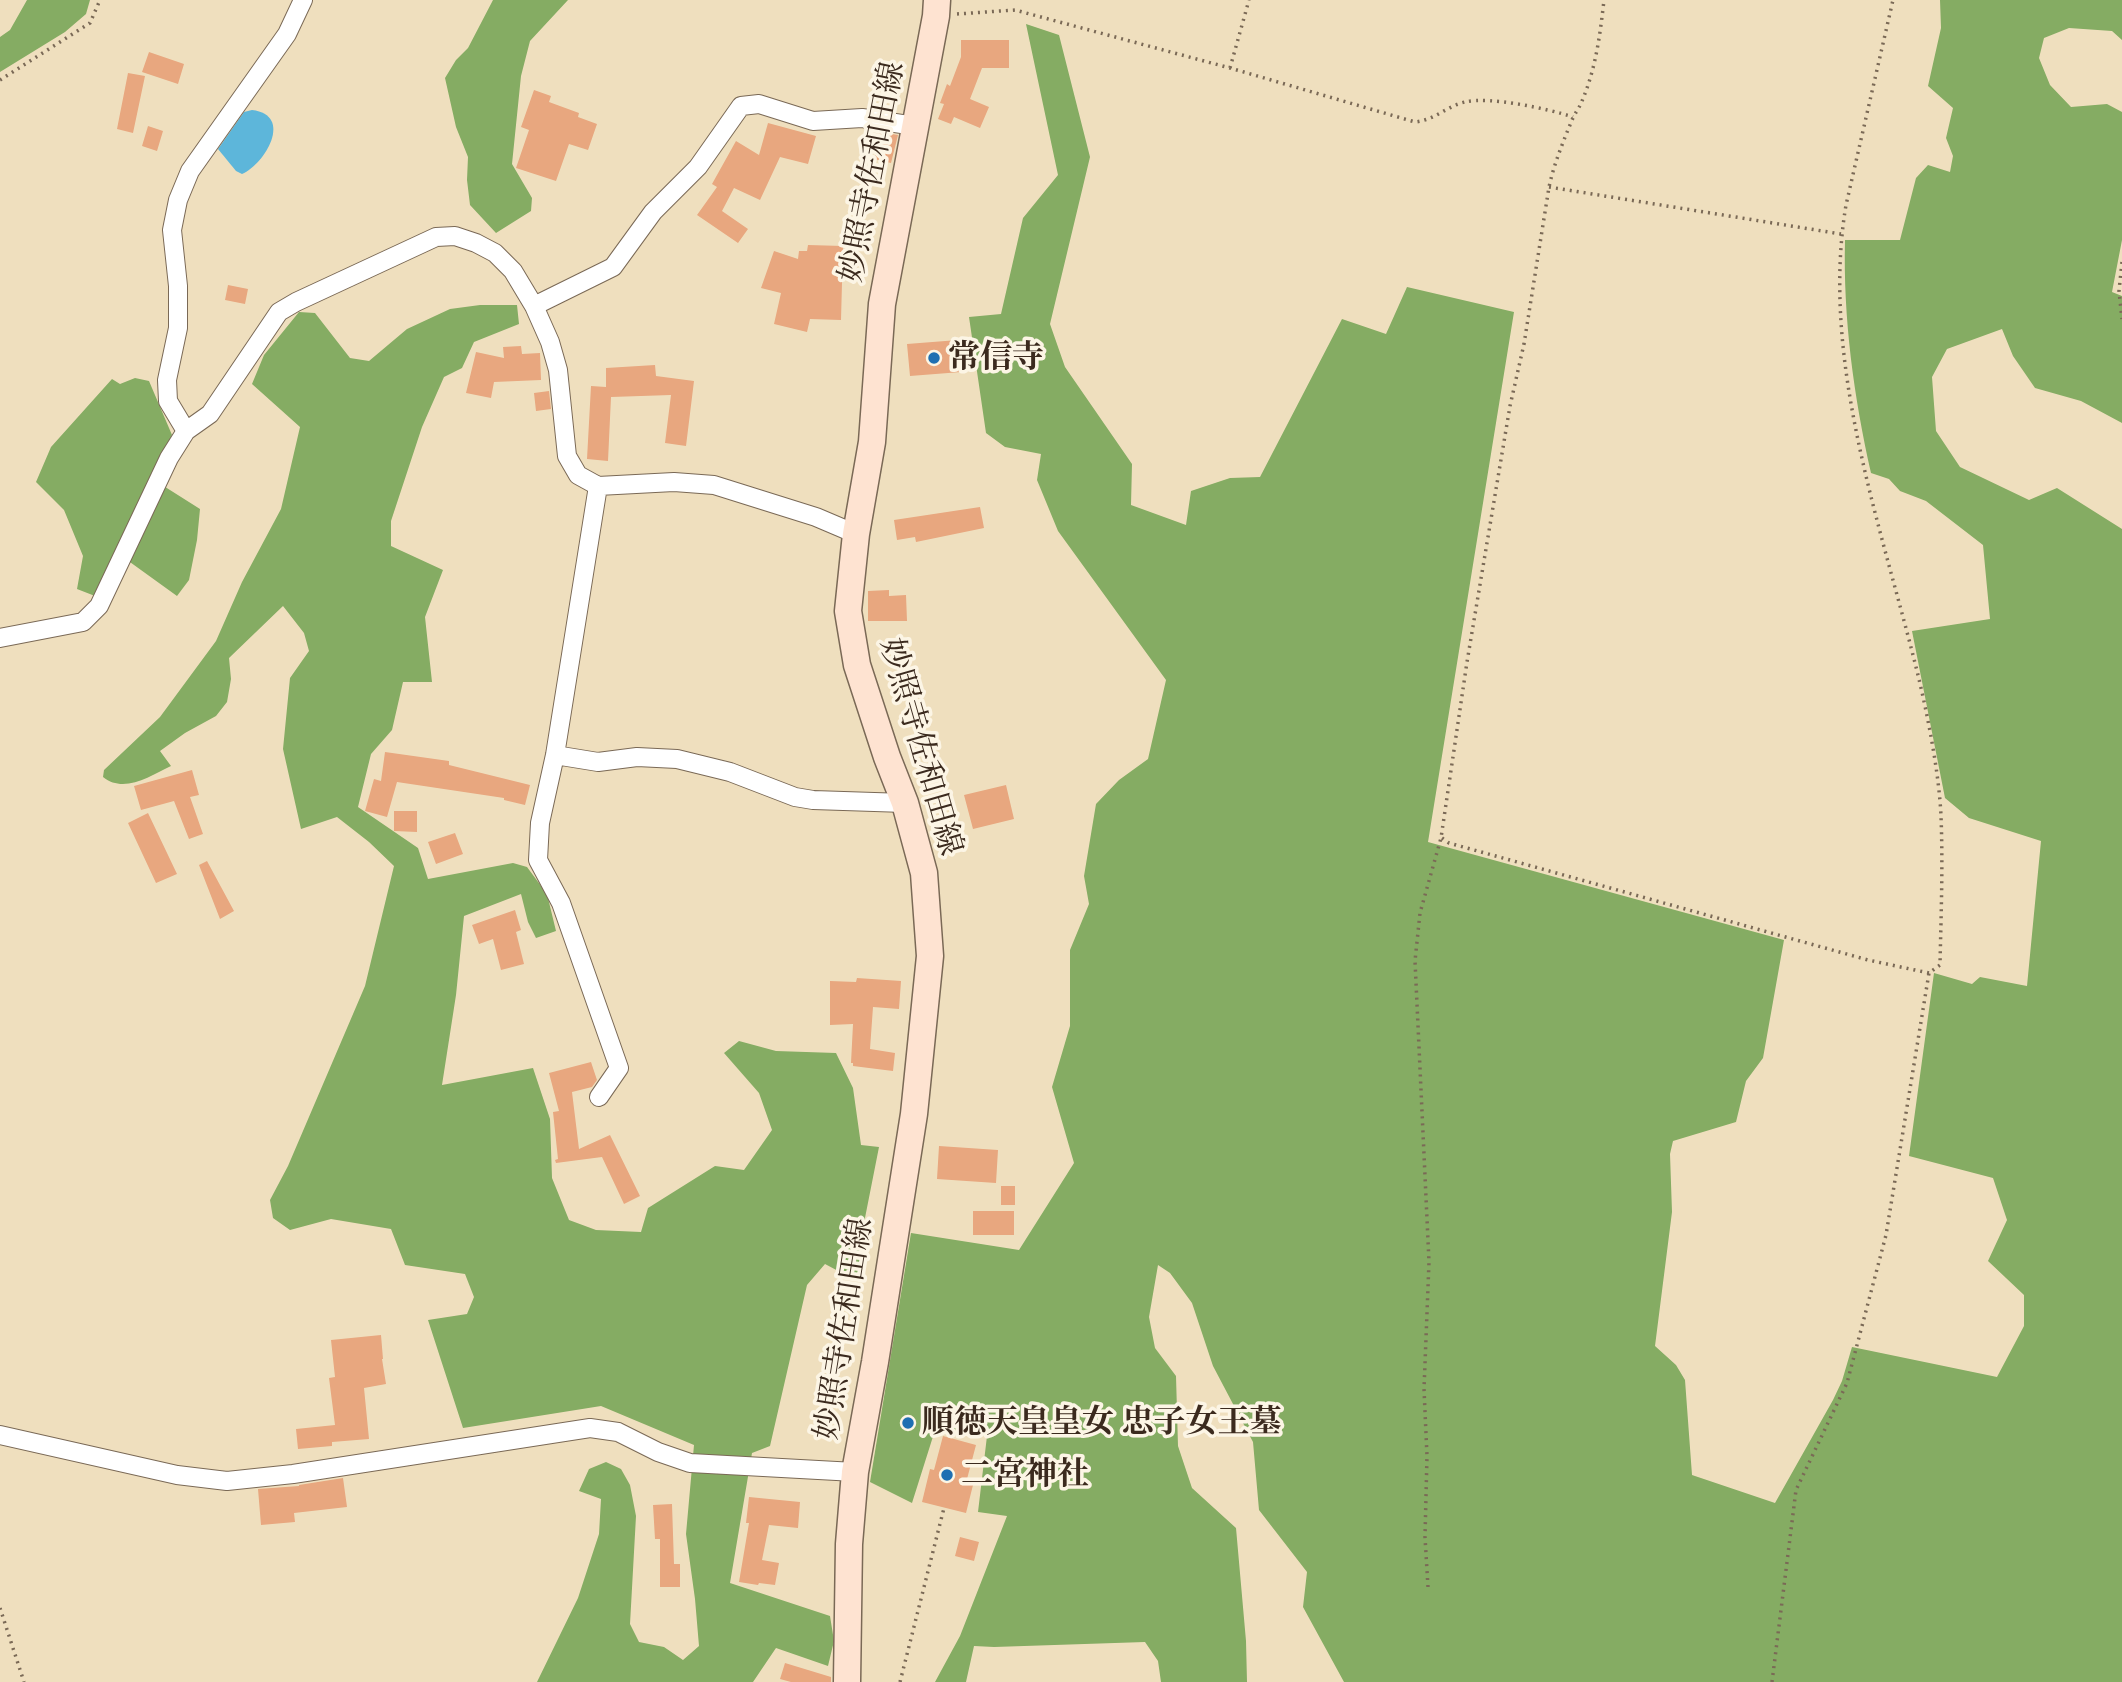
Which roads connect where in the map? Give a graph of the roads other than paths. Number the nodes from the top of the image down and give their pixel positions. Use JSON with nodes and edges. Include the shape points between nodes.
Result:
{"nodes":[{"id":1,"x":303,"y":0,"type":"edge"},
{"id":2,"x":936,"y":8,"type":"edge"},
{"id":3,"x":915,"y":126,"type":"junction"},
{"id":4,"x":534,"y":306,"type":"junction"},
{"id":5,"x":186,"y":431,"type":"junction"},
{"id":6,"x":598,"y":486,"type":"junction"},
{"id":7,"x":856,"y":534,"type":"junction"},
{"id":8,"x":0,"y":638,"type":"edge"},
{"id":9,"x":555,"y":755,"type":"junction"},
{"id":10,"x":905,"y":803,"type":"junction"},
{"id":11,"x":599,"y":1097,"type":"dead end"},
{"id":12,"x":0,"y":1435,"type":"edge"},
{"id":13,"x":855,"y":1472,"type":"junction"},
{"id":14,"x":847,"y":1682,"type":"edge"}],
"edges":[{"from":1,"to":5,"type":"street","via":[[287,34],[190,171],[178,200],[172,230],[178,328],[167,380],[168,401]]},
{"from":2,"to":3,"type":"main road","name":"妙照寺佐和田線"},
{"from":3,"to":4,"type":"street","via":[[862,118],[813,121],[759,104],[741,106],[698,167],[653,212],[613,267]]},
{"from":3,"to":7,"type":"main road","name":"妙照寺佐和田線","via":[[882,303],[872,442]]},
{"from":4,"to":5,"type":"street","via":[[513,271],[495,253],[455,236],[436,237],[279,313],[210,414]]},
{"from":4,"to":6,"type":"street","via":[[558,370],[567,456],[578,475]]},
{"from":5,"to":8,"type":"street","via":[[99,606],[83,622]]},
{"from":6,"to":7,"type":"street","via":[[714,485]]},
{"from":6,"to":9,"type":"street"},
{"from":7,"to":10,"type":"main road","name":"妙照寺佐和田線","via":[[848,611],[857,665]]},
{"from":9,"to":10,"type":"street","via":[[598,762],[637,757],[677,759],[730,772],[795,797]]},
{"from":9,"to":11,"type":"street","via":[[540,822],[538,860],[561,903],[619,1068]]},
{"from":10,"to":13,"type":"main road","name":"妙照寺佐和田線","via":[[923,873],[930,956],[914,1114]]},
{"from":12,"to":13,"type":"street","via":[[177,1475],[228,1481],[590,1429],[618,1432],[690,1463]]},
{"from":13,"to":14,"type":"main road","name":"妙照寺佐和田線"}]}
